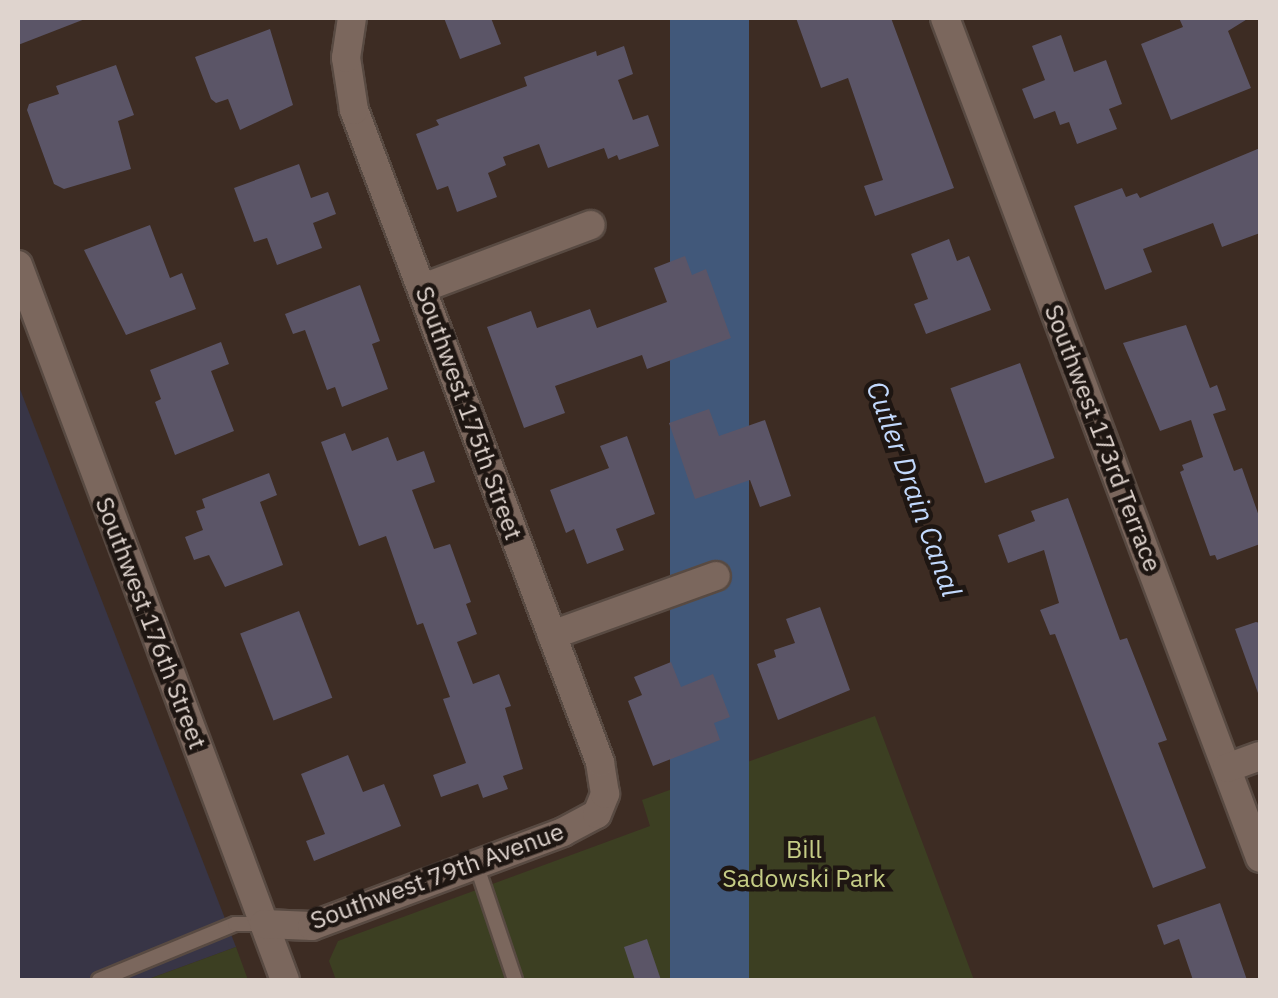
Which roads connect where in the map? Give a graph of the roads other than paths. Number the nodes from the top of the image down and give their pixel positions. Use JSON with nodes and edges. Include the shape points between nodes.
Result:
{"nodes":[{"id":1,"x":352,"y":18,"type":"edge"},
{"id":2,"x":945,"y":18,"type":"edge"},
{"id":3,"x":591,"y":226,"type":"dead end"},
{"id":4,"x":18,"y":265,"type":"edge"},
{"id":5,"x":423,"y":288,"type":"junction"},
{"id":6,"x":716,"y":576,"type":"dead end"},
{"id":7,"x":552,"y":635,"type":"junction"},
{"id":8,"x":1260,"y":756,"type":"edge"},
{"id":9,"x":1227,"y":768,"type":"junction"},
{"id":10,"x":603,"y":806,"type":"joint"},
{"id":11,"x":1260,"y":858,"type":"edge"},
{"id":12,"x":476,"y":864,"type":"junction"},
{"id":13,"x":264,"y":924,"type":"junction"},
{"id":14,"x":99,"y":980,"type":"edge"},
{"id":15,"x":285,"y":980,"type":"edge"},
{"id":16,"x":515,"y":980,"type":"edge"}],
"edges":[{"from":1,"to":5,"type":"street","name":"Southwest 175th Street","via":[[346,58],[354,110]]},
{"from":2,"to":9,"type":"street","name":"Southwest 173rd Terrace"},
{"from":3,"to":5,"type":"street"},
{"from":4,"to":13,"type":"street","name":"Southwest 176th Street"},
{"from":5,"to":7,"type":"street","name":"Southwest 175th Street"},
{"from":6,"to":7,"type":"street"},
{"from":7,"to":10,"type":"street","name":"Southwest 175th Street","via":[[600,762]]},
{"from":8,"to":9,"type":"street"},
{"from":9,"to":11,"type":"street","name":"Southwest 173rd Terrace"},
{"from":10,"to":12,"type":"street","name":"Southwest 79th Avenue","via":[[577,826]]},
{"from":12,"to":13,"type":"street","name":"Southwest 79th Avenue","via":[[312,926]]},
{"from":12,"to":16,"type":"lane"},
{"from":13,"to":14,"type":"lane","via":[[235,924]]},
{"from":13,"to":15,"type":"street","name":"Southwest 176th Street"}]}
